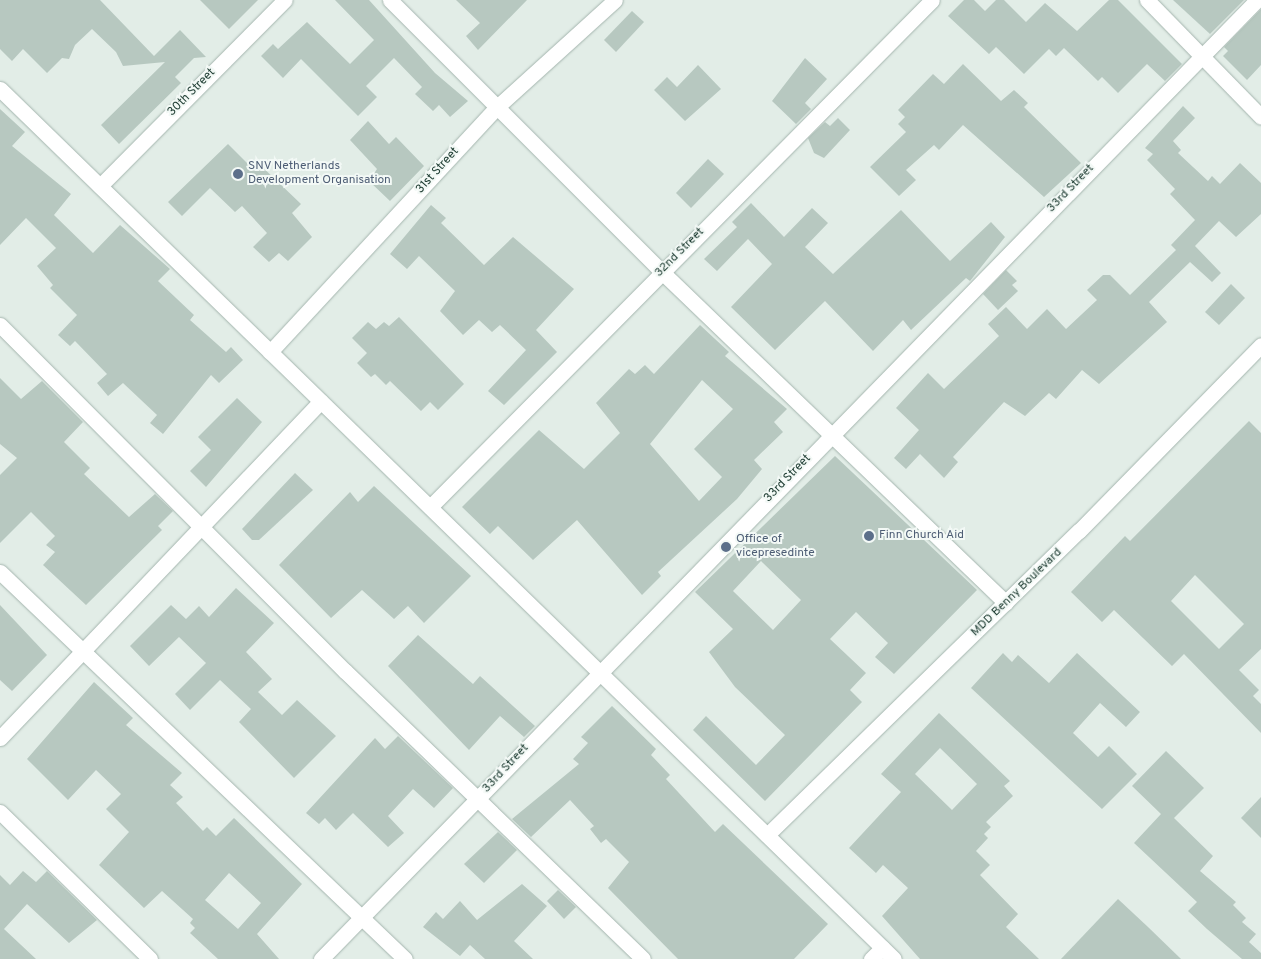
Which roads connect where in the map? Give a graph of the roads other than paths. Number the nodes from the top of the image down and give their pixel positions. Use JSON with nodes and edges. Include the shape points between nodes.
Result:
{"nodes":[{"id":1,"x":285,"y":0,"type":"edge"},
{"id":2,"x":390,"y":0,"type":"edge"},
{"id":3,"x":615,"y":0,"type":"edge"},
{"id":4,"x":932,"y":0,"type":"edge"},
{"id":5,"x":1147,"y":0,"type":"edge"},
{"id":6,"x":1257,"y":0,"type":"edge"},
{"id":7,"x":1202,"y":55,"type":"junction"},
{"id":8,"x":0,"y":89,"type":"edge"},
{"id":9,"x":497,"y":107,"type":"junction"},
{"id":10,"x":1261,"y":117,"type":"edge"},
{"id":11,"x":100,"y":186,"type":"junction"},
{"id":12,"x":662,"y":272,"type":"junction"},
{"id":13,"x":0,"y":325,"type":"edge"},
{"id":14,"x":1261,"y":345,"type":"edge"},
{"id":15,"x":270,"y":352,"type":"junction"},
{"id":16,"x":320,"y":401,"type":"junction"},
{"id":17,"x":830,"y":435,"type":"junction"},
{"id":18,"x":430,"y":507,"type":"junction"},
{"id":19,"x":203,"y":525,"type":"junction"},
{"id":20,"x":0,"y":572,"type":"edge"},
{"id":21,"x":1006,"y":603,"type":"junction"},
{"id":22,"x":81,"y":653,"type":"junction"},
{"id":23,"x":598,"y":671,"type":"junction"},
{"id":24,"x":0,"y":738,"type":"edge"},
{"id":25,"x":478,"y":798,"type":"junction"},
{"id":26,"x":0,"y":812,"type":"edge"},
{"id":27,"x":766,"y":835,"type":"junction"},
{"id":28,"x":363,"y":916,"type":"junction"},
{"id":29,"x":882,"y":948,"type":"junction"},
{"id":30,"x":150,"y":959,"type":"edge"},
{"id":31,"x":321,"y":959,"type":"edge"},
{"id":32,"x":405,"y":959,"type":"edge"},
{"id":33,"x":643,"y":959,"type":"edge"},
{"id":34,"x":871,"y":959,"type":"edge"},
{"id":35,"x":894,"y":959,"type":"edge"}],
"edges":[{"from":1,"to":11,"type":"street","name":"30th Street"},
{"from":2,"to":9,"type":"street"},
{"from":3,"to":9,"type":"street","name":"31st Street"},
{"from":4,"to":12,"type":"street","name":"32nd Street"},
{"from":5,"to":7,"type":"street"},
{"from":6,"to":7,"type":"street","name":"33rd Street"},
{"from":7,"to":10,"type":"street"},
{"from":7,"to":17,"type":"street","name":"33rd Street"},
{"from":8,"to":11,"type":"street"},
{"from":9,"to":12,"type":"street"},
{"from":9,"to":15,"type":"street","name":"31st Street"},
{"from":11,"to":15,"type":"street"},
{"from":12,"to":17,"type":"street"},
{"from":12,"to":18,"type":"street","name":"32nd Street"},
{"from":13,"to":19,"type":"street"},
{"from":14,"to":21,"type":"street","name":"MDD Benny Boulevard"},
{"from":15,"to":16,"type":"street"},
{"from":16,"to":18,"type":"street"},
{"from":16,"to":19,"type":"street"},
{"from":17,"to":21,"type":"street"},
{"from":17,"to":23,"type":"street","name":"33rd Street"},
{"from":18,"to":23,"type":"street"},
{"from":19,"to":22,"type":"street"},
{"from":19,"to":25,"type":"street"},
{"from":20,"to":22,"type":"street"},
{"from":21,"to":27,"type":"street","name":"MDD Benny Boulevard"},
{"from":22,"to":24,"type":"street"},
{"from":22,"to":28,"type":"street"},
{"from":23,"to":25,"type":"street","name":"33rd Street"},
{"from":23,"to":27,"type":"street"},
{"from":25,"to":28,"type":"street","name":"33rd Street"},
{"from":25,"to":33,"type":"street"},
{"from":26,"to":30,"type":"street"},
{"from":27,"to":29,"type":"street"},
{"from":28,"to":31,"type":"street","name":"33rd Street"},
{"from":28,"to":32,"type":"street"},
{"from":29,"to":34,"type":"street"},
{"from":29,"to":35,"type":"street"}]}
